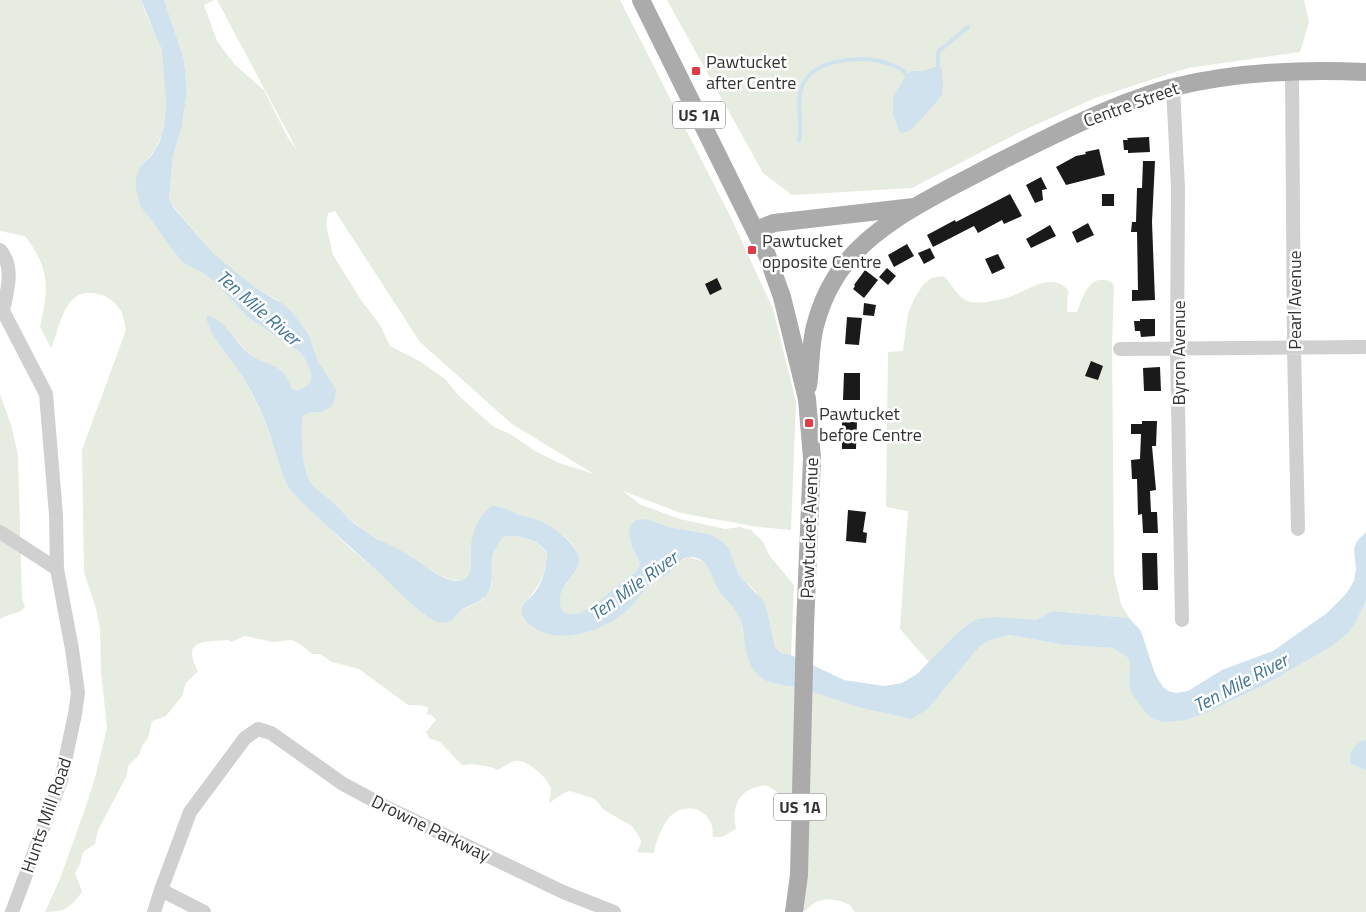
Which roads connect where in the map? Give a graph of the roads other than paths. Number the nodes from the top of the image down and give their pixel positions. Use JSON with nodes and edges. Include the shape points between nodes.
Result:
{"nodes":[{"id":1,"x":641,"y":0,"type":"edge"},
{"id":2,"x":1292,"y":72,"type":"junction"},
{"id":3,"x":1366,"y":72,"type":"edge"},
{"id":4,"x":1173,"y":87,"type":"junction"},
{"id":5,"x":915,"y":207,"type":"junction"},
{"id":6,"x":756,"y":230,"type":"junction"},
{"id":7,"x":0,"y":250,"type":"edge"},
{"id":8,"x":1,"y":310,"type":"edge"},
{"id":9,"x":1366,"y":347,"type":"edge"},
{"id":10,"x":1294,"y":348,"type":"junction"},
{"id":11,"x":1120,"y":349,"type":"dead end"},
{"id":12,"x":1177,"y":350,"type":"junction"},
{"id":13,"x":807,"y":399,"type":"junction"},
{"id":14,"x":1298,"y":529,"type":"dead end"},
{"id":15,"x":0,"y":532,"type":"edge"},
{"id":16,"x":57,"y":569,"type":"junction"},
{"id":17,"x":1182,"y":620,"type":"dead end"},
{"id":18,"x":161,"y":890,"type":"junction"},
{"id":19,"x":12,"y":912,"type":"edge"},
{"id":20,"x":154,"y":912,"type":"edge"},
{"id":21,"x":204,"y":912,"type":"edge"},
{"id":22,"x":614,"y":912,"type":"edge"},
{"id":23,"x":794,"y":912,"type":"edge"}],
"edges":[{"from":1,"to":6,"type":"main road","name":"Pawtucket Avenue","number":"US 1A"},
{"from":2,"to":3,"type":"main road","name":"Centre Street"},
{"from":2,"to":4,"type":"main road","name":"Centre Street"},
{"from":2,"to":10,"type":"street","name":"Pearl Avenue"},
{"from":4,"to":5,"type":"main road","name":"Centre Street","via":[[1100,113]]},
{"from":4,"to":12,"type":"street","name":"Byron Avenue","via":[[1178,188]]},
{"from":5,"to":6,"type":"main road","name":"Centre Street","via":[[774,223]]},
{"from":5,"to":13,"type":"main road","name":"Centre Street","via":[[880,231],[850,258],[834,280],[815,326]]},
{"from":6,"to":13,"type":"main road","name":"Pawtucket Avenue","number":"US 1A","via":[[776,278]]},
{"from":7,"to":8,"type":"street","name":"Hunts Mill Road","via":[[7,257],[10,279]]},
{"from":8,"to":16,"type":"street","name":"Hunts Mill Road","via":[[46,394]]},
{"from":9,"to":10,"type":"street"},
{"from":10,"to":12,"type":"street"},
{"from":10,"to":14,"type":"street","name":"Pearl Avenue"},
{"from":11,"to":12,"type":"street"},
{"from":12,"to":17,"type":"street","name":"Byron Avenue"},
{"from":13,"to":23,"type":"main road","name":"Pawtucket Avenue","number":"US 1A","via":[[812,458],[799,874]]},
{"from":15,"to":16,"type":"street"},
{"from":16,"to":19,"type":"street","name":"Hunts Mill Road","via":[[78,693],[61,780]]},
{"from":18,"to":20,"type":"street"},
{"from":18,"to":21,"type":"street"},
{"from":18,"to":22,"type":"street","name":"Drowne Parkway","via":[[190,812],[245,738],[258,729],[271,734],[343,784],[386,807],[563,892]]}]}
